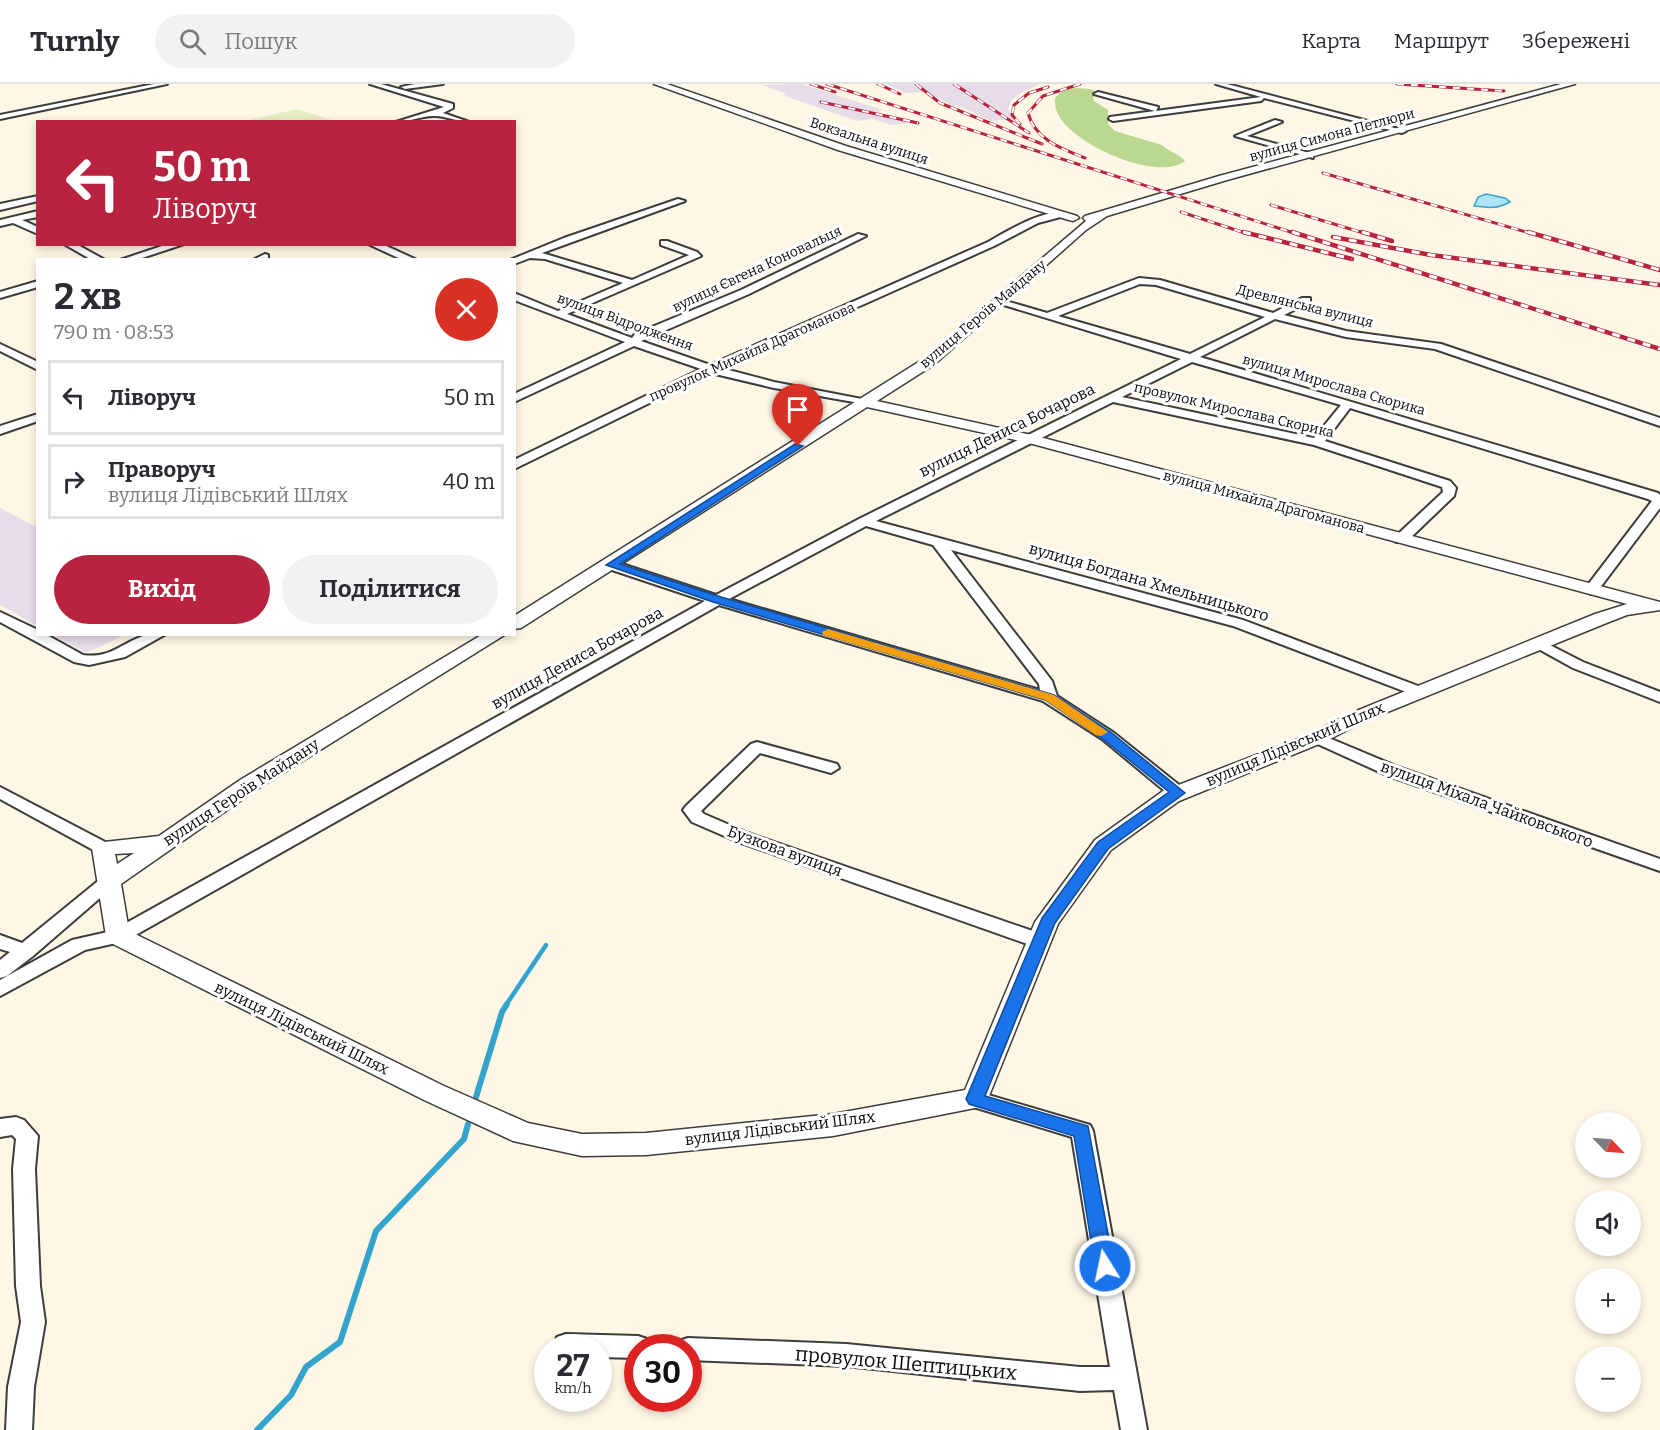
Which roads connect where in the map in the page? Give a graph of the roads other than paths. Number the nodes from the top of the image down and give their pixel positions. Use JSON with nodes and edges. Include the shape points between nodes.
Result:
{"nodes":[{"id":1,"x":164,"y":84,"type":"edge"},
{"id":2,"x":373,"y":84,"type":"edge"},
{"id":3,"x":440,"y":84,"type":"edge"},
{"id":4,"x":658,"y":84,"type":"edge"},
{"id":5,"x":1219,"y":84,"type":"edge"},
{"id":6,"x":1571,"y":84,"type":"edge"},
{"id":7,"x":390,"y":89,"type":"junction"},
{"id":8,"x":1098,"y":94,"type":"dead end"},
{"id":9,"x":1271,"y":97,"type":"junction"},
{"id":10,"x":0,"y":108,"type":"edge"},
{"id":11,"x":434,"y":112,"type":"junction"},
{"id":12,"x":1164,"y":112,"type":"junction"},
{"id":13,"x":16,"y":114,"type":"junction"},
{"id":14,"x":0,"y":117,"type":"edge"},
{"id":15,"x":1113,"y":119,"type":"dead end"},
{"id":16,"x":406,"y":120,"type":"edge"},
{"id":17,"x":460,"y":120,"type":"edge"},
{"id":18,"x":36,"y":121,"type":"edge"},
{"id":19,"x":1278,"y":122,"type":"dead end"},
{"id":20,"x":1402,"y":131,"type":"junction"},
{"id":21,"x":1310,"y":156,"type":"junction"},
{"id":22,"x":36,"y":198,"type":"edge"},
{"id":23,"x":681,"y":201,"type":"dead end"},
{"id":24,"x":0,"y":207,"type":"edge"},
{"id":25,"x":36,"y":214,"type":"edge"},
{"id":26,"x":14,"y":220,"type":"junction"},
{"id":27,"x":1073,"y":220,"type":"junction"},
{"id":28,"x":0,"y":223,"type":"edge"},
{"id":29,"x":36,"y":230,"type":"edge"},
{"id":30,"x":861,"y":236,"type":"dead end"},
{"id":31,"x":664,"y":243,"type":"dead end"},
{"id":32,"x":73,"y":246,"type":"edge"},
{"id":33,"x":173,"y":246,"type":"edge"},
{"id":34,"x":377,"y":246,"type":"edge"},
{"id":35,"x":533,"y":256,"type":"junction"},
{"id":36,"x":97,"y":258,"type":"edge"},
{"id":37,"x":131,"y":258,"type":"edge"},
{"id":38,"x":408,"y":258,"type":"edge"},
{"id":39,"x":516,"y":260,"type":"edge"},
{"id":40,"x":633,"y":283,"type":"junction"},
{"id":41,"x":36,"y":285,"type":"edge"},
{"id":42,"x":0,"y":295,"type":"edge"},
{"id":43,"x":516,"y":297,"type":"edge"},
{"id":44,"x":1306,"y":300,"type":"dead end"},
{"id":45,"x":999,"y":302,"type":"junction"},
{"id":46,"x":559,"y":314,"type":"junction"},
{"id":47,"x":1048,"y":316,"type":"junction"},
{"id":48,"x":1274,"y":316,"type":"junction"},
{"id":49,"x":634,"y":342,"type":"junction"},
{"id":50,"x":0,"y":347,"type":"edge"},
{"id":51,"x":12,"y":353,"type":"junction"},
{"id":52,"x":0,"y":357,"type":"edge"},
{"id":53,"x":1186,"y":359,"type":"junction"},
{"id":54,"x":36,"y":366,"type":"edge"},
{"id":55,"x":710,"y":369,"type":"junction"},
{"id":56,"x":516,"y":398,"type":"edge"},
{"id":57,"x":1112,"y":398,"type":"junction"},
{"id":58,"x":867,"y":403,"type":"junction"},
{"id":59,"x":1348,"y":404,"type":"junction"},
{"id":60,"x":36,"y":418,"type":"edge"},
{"id":61,"x":1660,"y":422,"type":"edge"},
{"id":62,"x":0,"y":430,"type":"edge"},
{"id":63,"x":1031,"y":439,"type":"junction"},
{"id":64,"x":1317,"y":442,"type":"junction"},
{"id":65,"x":516,"y":464,"type":"edge"},
{"id":66,"x":1660,"y":501,"type":"edge"},
{"id":67,"x":864,"y":522,"type":"junction"},
{"id":68,"x":1401,"y":539,"type":"junction"},
{"id":69,"x":937,"y":541,"type":"junction"},
{"id":70,"x":611,"y":565,"type":"junction"},
{"id":71,"x":1591,"y":590,"type":"junction"},
{"id":72,"x":717,"y":600,"type":"junction"},
{"id":73,"x":1658,"y":607,"type":"edge"},
{"id":74,"x":0,"y":616,"type":"edge"},
{"id":75,"x":516,"y":623,"type":"edge"},
{"id":76,"x":36,"y":635,"type":"edge"},
{"id":77,"x":38,"y":636,"type":"edge"},
{"id":78,"x":155,"y":636,"type":"edge"},
{"id":79,"x":494,"y":636,"type":"edge"},
{"id":80,"x":1540,"y":644,"type":"junction"},
{"id":81,"x":1420,"y":692,"type":"junction"},
{"id":82,"x":1660,"y":697,"type":"edge"},
{"id":83,"x":1049,"y":698,"type":"junction"},
{"id":84,"x":1317,"y":738,"type":"junction"},
{"id":85,"x":831,"y":768,"type":"dead end"},
{"id":86,"x":0,"y":792,"type":"edge"},
{"id":87,"x":1178,"y":793,"type":"junction"},
{"id":88,"x":163,"y":843,"type":"junction"},
{"id":89,"x":104,"y":848,"type":"junction"},
{"id":90,"x":1660,"y":866,"type":"edge"},
{"id":91,"x":110,"y":881,"type":"junction"},
{"id":92,"x":118,"y":936,"type":"junction"},
{"id":93,"x":1040,"y":941,"type":"junction"},
{"id":94,"x":0,"y":942,"type":"edge"},
{"id":95,"x":26,"y":951,"type":"junction"},
{"id":96,"x":0,"y":971,"type":"edge"},
{"id":97,"x":0,"y":989,"type":"edge"},
{"id":98,"x":975,"y":1099,"type":"junction"},
{"id":99,"x":0,"y":1128,"type":"edge"},
{"id":100,"x":702,"y":1350,"type":"edge"},
{"id":101,"x":1124,"y":1378,"type":"junction"},
{"id":102,"x":19,"y":1430,"type":"edge"},
{"id":103,"x":1134,"y":1430,"type":"edge"}],
"edges":[{"from":1,"to":13,"type":"street"},
{"from":2,"to":7,"type":"street"},
{"from":3,"to":7,"type":"street"},
{"from":4,"to":27,"type":"street","name":"Вокзальна вулиця","via":[[852,152]]},
{"from":5,"to":9,"type":"street"},
{"from":6,"to":20,"type":"street","name":"вулиця Симона Петлюри"},
{"from":7,"to":11,"type":"street","via":[[448,104],[449,108]]},
{"from":8,"to":12,"type":"street"},
{"from":9,"to":12,"type":"street"},
{"from":9,"to":20,"type":"street"},
{"from":10,"to":13,"type":"street"},
{"from":11,"to":16,"type":"street"},
{"from":11,"to":17,"type":"street"},
{"from":12,"to":15,"type":"street"},
{"from":13,"to":14,"type":"street"},
{"from":13,"to":18,"type":"street"},
{"from":19,"to":21,"type":"street","via":[[1239,135]]},
{"from":20,"to":21,"type":"street","name":"вулиця Симона Петлюри"},
{"from":21,"to":27,"type":"street","name":"вулиця Симона Петлюри"},
{"from":22,"to":24,"type":"street"},
{"from":23,"to":35,"type":"street","via":[[567,240]]},
{"from":25,"to":26,"type":"street"},
{"from":26,"to":28,"type":"street"},
{"from":26,"to":29,"type":"street"},
{"from":27,"to":45,"type":"street","name":"вулиця Героїв Майдану"},
{"from":27,"to":55,"type":"street","name":"провулок Михайла Драгоманова","via":[[1049,217],[1018,228],[991,244]]},
{"from":30,"to":49,"type":"street","name":"вулиця Євгена Коновальця","via":[[746,292],[639,336]]},
{"from":31,"to":40,"type":"street","via":[[696,256]]},
{"from":32,"to":36,"type":"street"},
{"from":33,"to":37,"type":"street"},
{"from":34,"to":38,"type":"street"},
{"from":35,"to":39,"type":"street"},
{"from":35,"to":40,"type":"street","via":[[546,256]]},
{"from":40,"to":46,"type":"street"},
{"from":41,"to":42,"type":"street"},
{"from":43,"to":46,"type":"street","name":"вулиця Відродження"},
{"from":44,"to":48,"type":"street","name":"вулиця Дениса Бочарова"},
{"from":45,"to":47,"type":"street","name":"вулиця Мирослава Скорика"},
{"from":45,"to":58,"type":"street","name":"вулиця Героїв Майдану","via":[[930,361]]},
{"from":46,"to":49,"type":"street","name":"вулиця Відродження"},
{"from":47,"to":48,"type":"street","name":"Древлянська вулиця","via":[[1148,280]]},
{"from":47,"to":53,"type":"street","name":"вулиця Мирослава Скорика"},
{"from":48,"to":53,"type":"street","name":"вулиця Дениса Бочарова"},
{"from":48,"to":61,"type":"street","name":"Древлянська вулиця","via":[[1346,334],[1437,346]]},
{"from":49,"to":55,"type":"street","name":"вулиця Відродження"},
{"from":49,"to":56,"type":"street","name":"вулиця Євгена Коновальця"},
{"from":50,"to":51,"type":"street"},
{"from":51,"to":52,"type":"street"},
{"from":51,"to":54,"type":"street"},
{"from":53,"to":57,"type":"street","name":"вулиця Дениса Бочарова"},
{"from":53,"to":59,"type":"street","name":"вулиця Мирослава Скорика"},
{"from":55,"to":58,"type":"street","name":"вулиця Відродження"},
{"from":55,"to":65,"type":"street","name":"провулок Михайла Драгоманова"},
{"from":57,"to":63,"type":"street","name":"вулиця Дениса Бочарова"},
{"from":57,"to":64,"type":"street","name":"провулок Мирослава Скорика"},
{"from":58,"to":63,"type":"street","name":"вулиця Михайла Драгоманова"},
{"from":58,"to":70,"type":"street","name":"вулиця Героїв Майдану"},
{"from":59,"to":64,"type":"street"},
{"from":59,"to":66,"type":"street","name":"вулиця Мирослава Скорика"},
{"from":60,"to":62,"type":"street"},
{"from":63,"to":67,"type":"street","name":"вулиця Дениса Бочарова"},
{"from":63,"to":68,"type":"street","name":"вулиця Михайла Драгоманова"},
{"from":64,"to":68,"type":"street","name":"провулок Мирослава Скорика","via":[[1450,488]]},
{"from":66,"to":71,"type":"street"},
{"from":67,"to":69,"type":"street","name":"вулиця Богдана Хмельницького"},
{"from":67,"to":72,"type":"street","name":"вулиця Дениса Бочарова"},
{"from":68,"to":71,"type":"street","name":"вулиця Михайла Драгоманова"},
{"from":69,"to":81,"type":"street","name":"вулиця Богдана Хмельницького","via":[[1238,623]]},
{"from":69,"to":83,"type":"street","via":[[1047,684]]},
{"from":70,"to":72,"type":"street"},
{"from":70,"to":75,"type":"street","name":"вулиця Героїв Майдану"},
{"from":71,"to":73,"type":"street","name":"вулиця Михайла Драгоманова"},
{"from":72,"to":83,"type":"street"},
{"from":72,"to":92,"type":"street","name":"вулиця Дениса Бочарова"},
{"from":73,"to":80,"type":"street","name":"вулиця Лідівський Шлях","via":[[1624,610]]},
{"from":74,"to":76,"type":"street"},
{"from":77,"to":78,"type":"street","via":[[88,661],[101,660]]},
{"from":79,"to":88,"type":"street","name":"вулиця Героїв Майдану","via":[[276,767]]},
{"from":80,"to":81,"type":"street","name":"вулиця Лідівський Шлях"},
{"from":80,"to":82,"type":"street","via":[[1578,665]]},
{"from":81,"to":84,"type":"street","name":"вулиця Лідівський Шлях"},
{"from":83,"to":87,"type":"street","via":[[1108,736]]},
{"from":84,"to":87,"type":"street","name":"вулиця Лідівський Шлях"},
{"from":84,"to":90,"type":"street","name":"вулиця Міхала Чайковського","via":[[1392,771]]},
{"from":85,"to":93,"type":"street","name":"Бузкова вулиця","via":[[757,747],[692,810],[698,818],[742,837]]},
{"from":86,"to":89,"type":"street"},
{"from":87,"to":93,"type":"street","name":"вулиця Лідівський Шлях","via":[[1103,845],[1047,922]]},
{"from":88,"to":89,"type":"street"},
{"from":88,"to":91,"type":"street","name":"вулиця Героїв Майдану"},
{"from":89,"to":91,"type":"street"},
{"from":91,"to":92,"type":"street"},
{"from":91,"to":95,"type":"street","name":"вулиця Героїв Майдану"},
{"from":92,"to":97,"type":"street","name":"вулиця Дениса Бочарова","via":[[79,945]]},
{"from":92,"to":98,"type":"street","name":"вулиця Лідівський Шлях","via":[[434,1093],[524,1133],[582,1145],[646,1144],[833,1125]]},
{"from":93,"to":98,"type":"street","name":"вулиця Лідівський Шлях"},
{"from":94,"to":95,"type":"street"},
{"from":95,"to":96,"type":"street","name":"вулиця Героїв Майдану"},
{"from":98,"to":101,"type":"street","via":[[1082,1131]]},
{"from":99,"to":102,"type":"street","via":[[16,1126],[27,1136],[28,1286],[33,1322],[21,1387]]},
{"from":100,"to":101,"type":"street","name":"провулок Шептицьких","via":[[846,1355],[1080,1379]]},
{"from":101,"to":103,"type":"street"}]}
